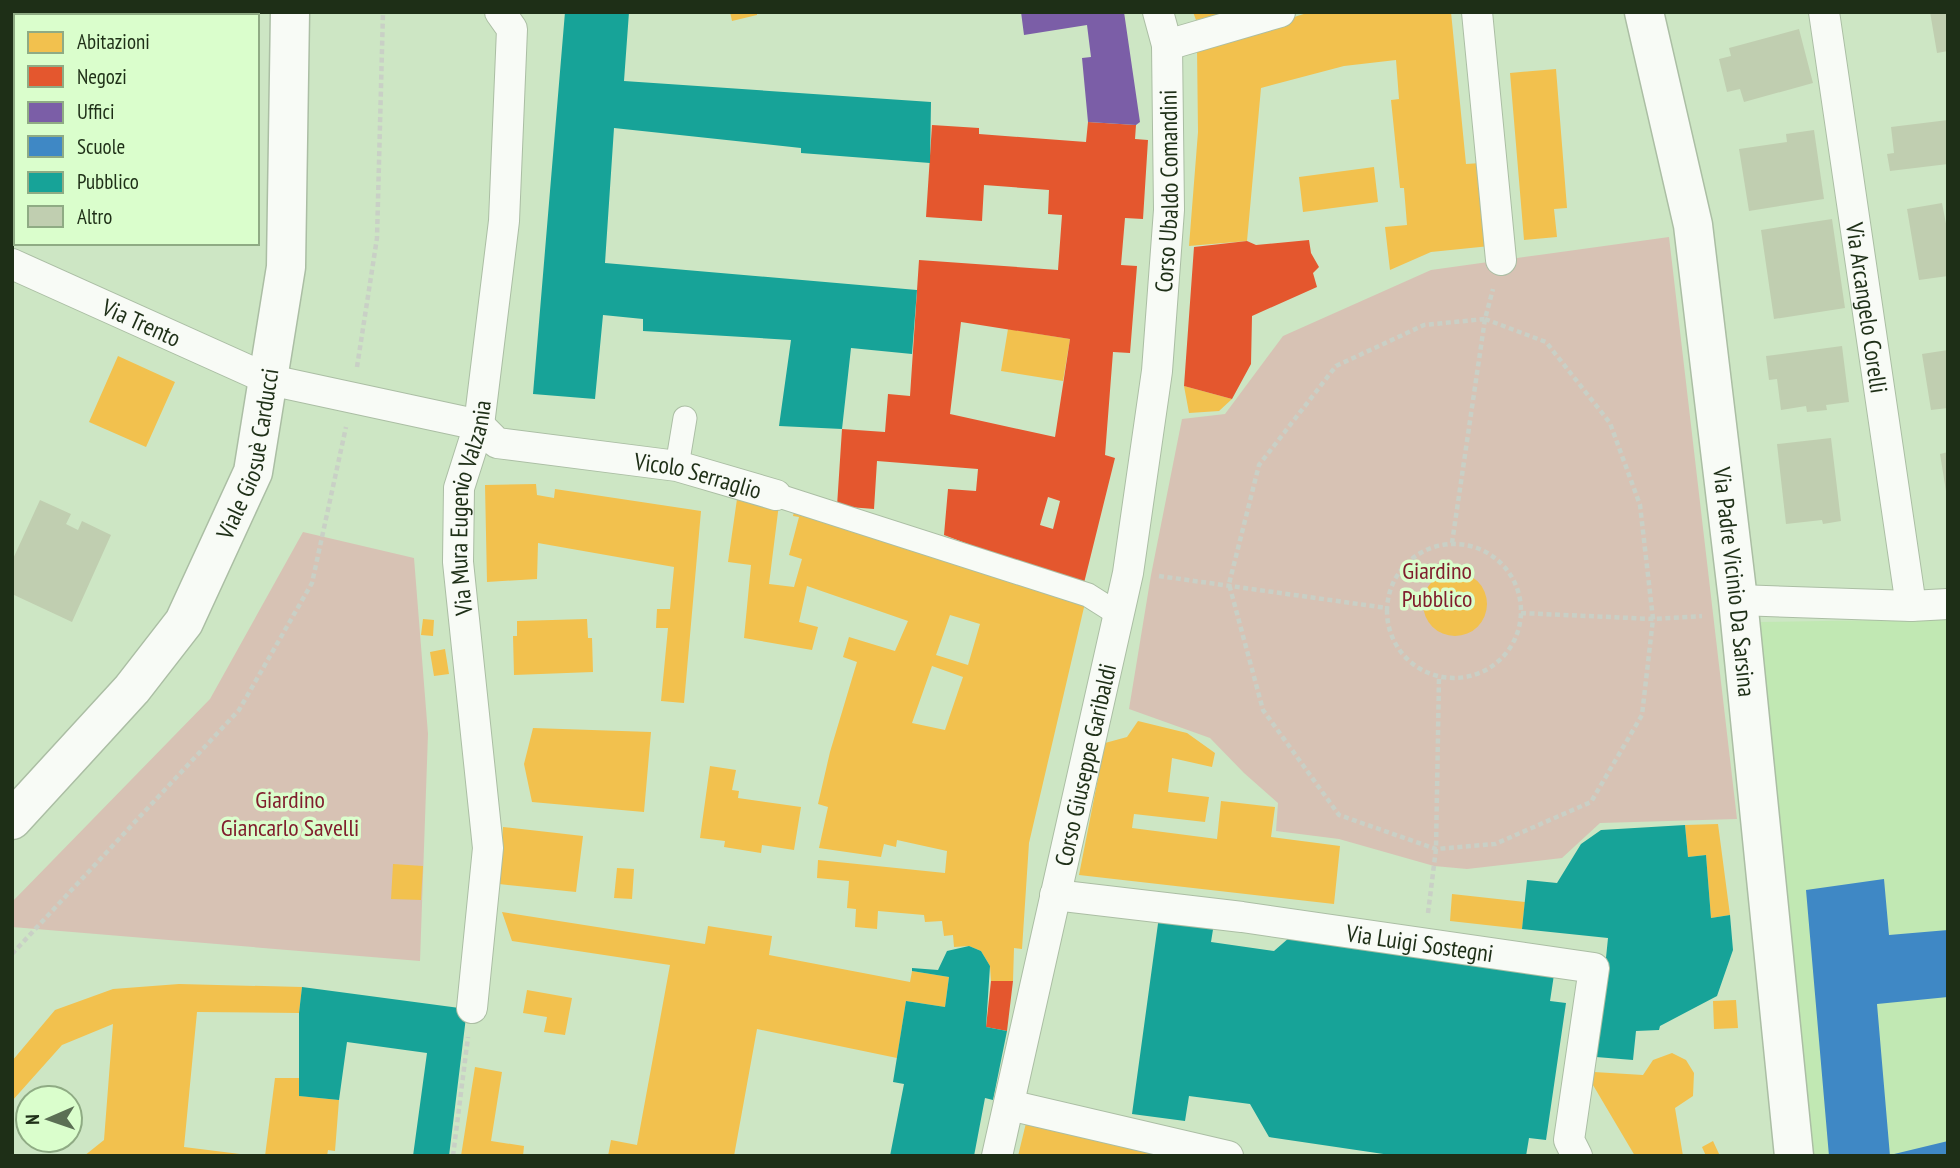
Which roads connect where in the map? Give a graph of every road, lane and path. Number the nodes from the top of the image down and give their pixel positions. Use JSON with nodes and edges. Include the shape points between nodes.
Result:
{"nodes":[{"id":1,"x":290,"y":12,"type":"edge"},
{"id":2,"x":383,"y":12,"type":"edge"},
{"id":3,"x":500,"y":12,"type":"edge"},
{"id":4,"x":1158,"y":12,"type":"edge"},
{"id":5,"x":1280,"y":12,"type":"edge"},
{"id":6,"x":1477,"y":12,"type":"edge"},
{"id":7,"x":1644,"y":12,"type":"edge"},
{"id":8,"x":1824,"y":12,"type":"edge"},
{"id":9,"x":1167,"y":45,"type":"junction"},
{"id":10,"x":1501,"y":260,"type":"joint"},
{"id":11,"x":12,"y":264,"type":"edge"},
{"id":12,"x":1485,"y":319,"type":"junction"},
{"id":13,"x":1157,"y":371,"type":"joint"},
{"id":14,"x":270,"y":380,"type":"junction"},
{"id":15,"x":352,"y":399,"type":"junction"},
{"id":16,"x":685,"y":418,"type":"dead end"},
{"id":17,"x":479,"y":425,"type":"junction"},
{"id":18,"x":677,"y":466,"type":"junction"},
{"id":19,"x":776,"y":495,"type":"joint"},
{"id":20,"x":1452,"y":543,"type":"junction"},
{"id":21,"x":1151,"y":575,"type":"dead end"},
{"id":22,"x":1229,"y":583,"type":"junction"},
{"id":23,"x":1948,"y":604,"type":"edge"},
{"id":24,"x":1911,"y":606,"type":"junction"},
{"id":25,"x":1725,"y":607,"type":"junction"},
{"id":26,"x":1387,"y":608,"type":"junction"},
{"id":27,"x":1521,"y":613,"type":"junction"},
{"id":28,"x":1118,"y":614,"type":"junction"},
{"id":29,"x":1653,"y":619,"type":"junction"},
{"id":30,"x":1439,"y":677,"type":"junction"},
{"id":31,"x":12,"y":820,"type":"edge"},
{"id":32,"x":1436,"y":849,"type":"junction"},
{"id":33,"x":1055,"y":895,"type":"junction"},
{"id":34,"x":1424,"y":942,"type":"junction"},
{"id":35,"x":12,"y":954,"type":"edge"},
{"id":36,"x":472,"y":1009,"type":"joint"},
{"id":37,"x":1009,"y":1105,"type":"junction"},
{"id":38,"x":453,"y":1156,"type":"edge"},
{"id":39,"x":997,"y":1156,"type":"edge"},
{"id":40,"x":1228,"y":1156,"type":"edge"},
{"id":41,"x":1577,"y":1156,"type":"edge"},
{"id":42,"x":1794,"y":1156,"type":"edge"}],
"edges":[{"from":1,"to":14,"type":"street","name":"Viale Giosuè Carducci","via":[[286,267]]},
{"from":2,"to":15,"type":"path","via":[[377,237]]},
{"from":3,"to":17,"type":"street","name":"Via Mura Eugenio Valzania","via":[[512,29],[504,221]]},
{"from":4,"to":9,"type":"street","name":"Corso Ubaldo Comandini"},
{"from":5,"to":9,"type":"street"},
{"from":6,"to":10,"type":"street"},
{"from":7,"to":25,"type":"street","name":"Via Padre Vicinio Da Sarsina","via":[[1693,225]]},
{"from":8,"to":24,"type":"street","name":"Via Arcangelo Corelli"},
{"from":9,"to":13,"type":"street","name":"Corso Ubaldo Comandini","via":[[1169,210]]},
{"from":10,"to":12,"type":"path"},
{"from":11,"to":14,"type":"street","name":"Via Trento"},
{"from":12,"to":20,"type":"path"},
{"from":12,"to":22,"type":"path","via":[[1424,326],[1336,366],[1259,465]]},
{"from":12,"to":29,"type":"path","via":[[1546,342],[1610,423],[1640,505]]},
{"from":13,"to":28,"type":"street","name":"Corso Giuseppe Garibaldi"},
{"from":14,"to":15,"type":"street","name":"Vicolo Serraglio"},
{"from":14,"to":31,"type":"street","name":"Viale Giosuè Carducci","via":[[253,471],[184,622],[132,689]]},
{"from":15,"to":17,"type":"street","name":"Vicolo Serraglio"},
{"from":15,"to":35,"type":"path","via":[[312,583],[239,710]]},
{"from":16,"to":18,"type":"street"},
{"from":17,"to":18,"type":"street","name":"Vicolo Serraglio","via":[[497,443]]},
{"from":17,"to":36,"type":"street","name":"Via Mura Eugenio Valzania","via":[[458,488],[458,562],[488,848]]},
{"from":18,"to":19,"type":"street","name":"Vicolo Serraglio"},
{"from":19,"to":28,"type":"street","name":"Vicolo Serraglio","via":[[1088,595]]},
{"from":20,"to":26,"type":"path","via":[[1429,548],[1403,566],[1391,586]]},
{"from":20,"to":27,"type":"path","via":[[1477,547],[1507,569]]},
{"from":21,"to":22,"type":"path"},
{"from":22,"to":26,"type":"path"},
{"from":22,"to":32,"type":"path","via":[[1263,710],[1339,815]]},
{"from":23,"to":24,"type":"street"},
{"from":24,"to":25,"type":"street"},
{"from":25,"to":29,"type":"path"},
{"from":25,"to":42,"type":"street","name":"Via Padre Vicinio Da Sarsina"},
{"from":26,"to":30,"type":"path","via":[[1390,631],[1401,653]]},
{"from":27,"to":29,"type":"path"},
{"from":27,"to":30,"type":"path","via":[[1509,649],[1493,666],[1462,678]]},
{"from":28,"to":33,"type":"street","name":"Corso Giuseppe Garibaldi"},
{"from":29,"to":32,"type":"path","via":[[1642,715],[1591,802],[1495,844]]},
{"from":30,"to":32,"type":"path"},
{"from":32,"to":34,"type":"path"},
{"from":33,"to":34,"type":"street","name":"Via Luigi Sostegni"},
{"from":33,"to":37,"type":"street","name":"Corso Giuseppe Garibaldi"},
{"from":34,"to":41,"type":"street","name":"Via Luigi Sostegni","via":[[1594,968],[1569,1140]]},
{"from":36,"to":38,"type":"path"},
{"from":37,"to":39,"type":"street","name":"Corso Giuseppe Garibaldi"},
{"from":37,"to":40,"type":"street"}]}
